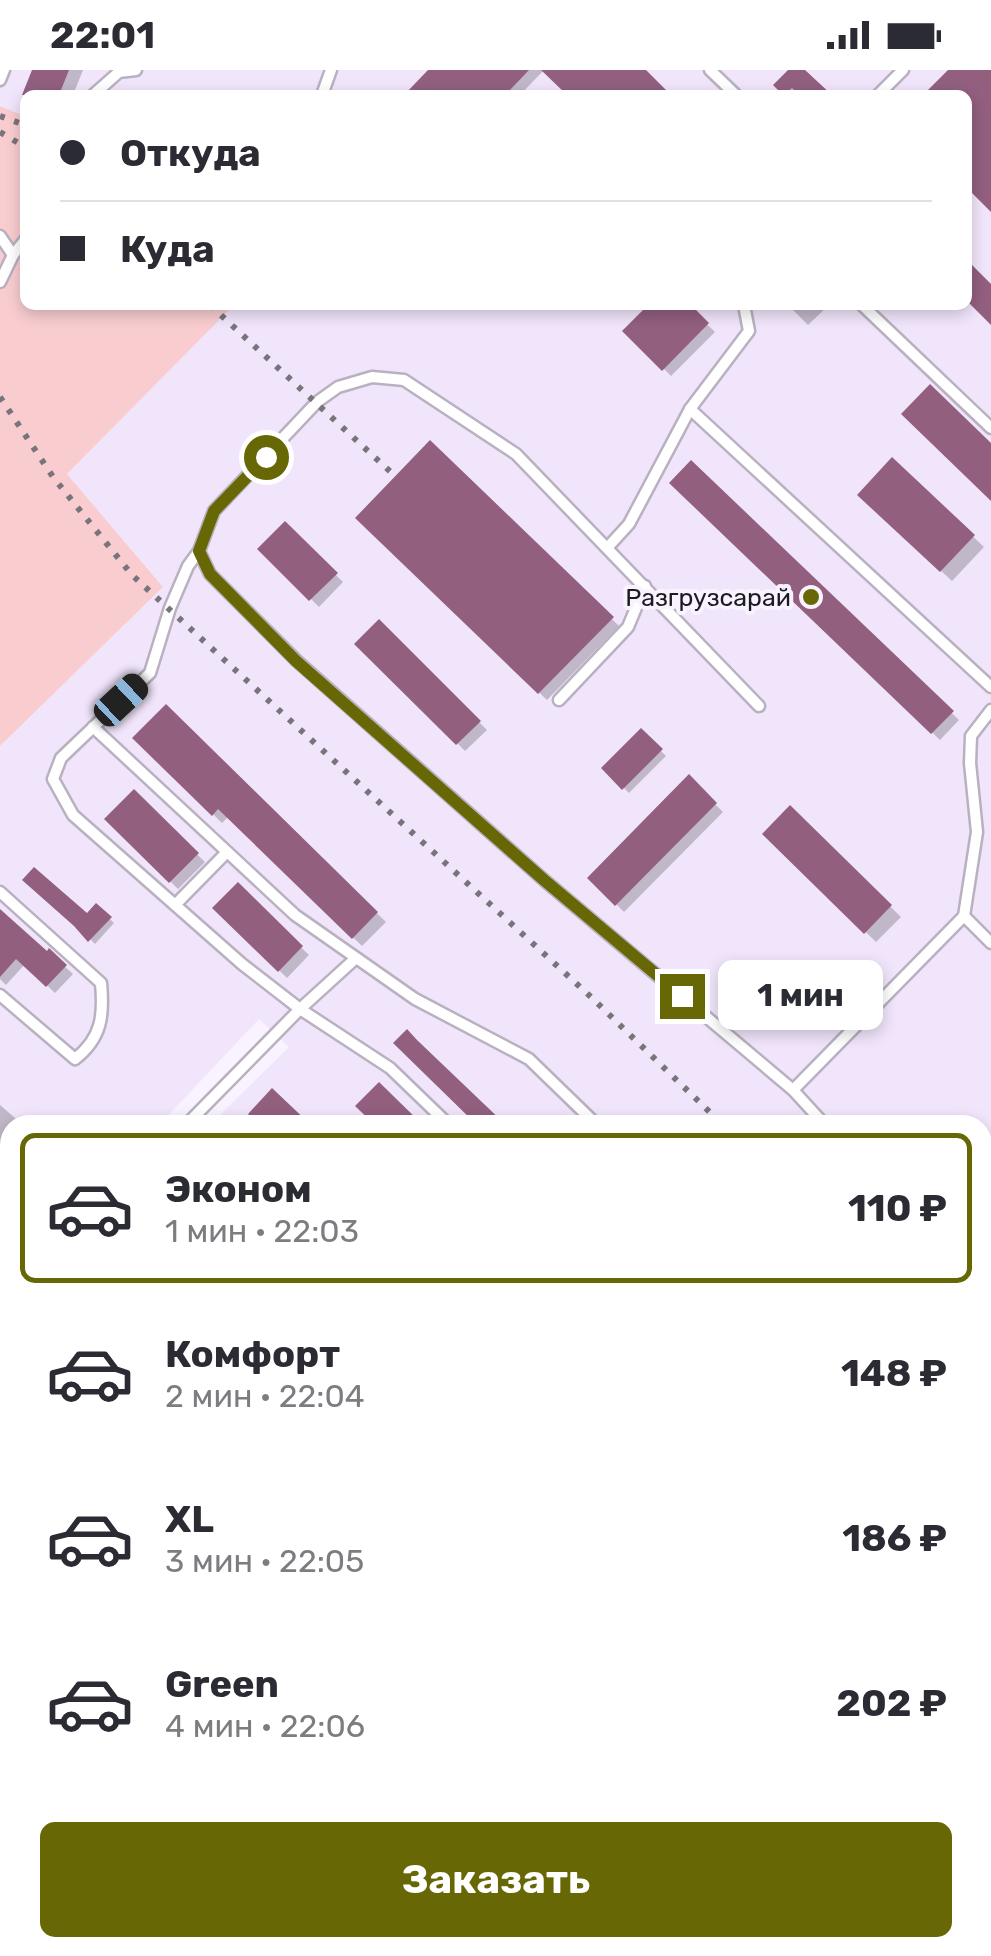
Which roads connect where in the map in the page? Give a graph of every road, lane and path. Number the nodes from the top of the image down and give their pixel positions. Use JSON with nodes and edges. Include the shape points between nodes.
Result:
{"nodes":[{"id":1,"x":4,"y":70,"type":"edge"},
{"id":2,"x":136,"y":70,"type":"edge"},
{"id":3,"x":710,"y":70,"type":"edge"},
{"id":4,"x":903,"y":70,"type":"edge"},
{"id":5,"x":0,"y":80,"type":"edge"},
{"id":6,"x":99,"y":90,"type":"edge"},
{"id":7,"x":731,"y":90,"type":"edge"},
{"id":8,"x":883,"y":90,"type":"edge"},
{"id":9,"x":0,"y":236,"type":"edge"},
{"id":10,"x":20,"y":246,"type":"edge"},
{"id":11,"x":13,"y":255,"type":"junction"},
{"id":12,"x":0,"y":282,"type":"edge"},
{"id":13,"x":745,"y":310,"type":"edge"},
{"id":14,"x":867,"y":310,"type":"edge"},
{"id":15,"x":690,"y":409,"type":"junction"},
{"id":16,"x":991,"y":428,"type":"edge"},
{"id":17,"x":608,"y":547,"type":"junction"},
{"id":18,"x":199,"y":551,"type":"junction"},
{"id":19,"x":645,"y":586,"type":"junction"},
{"id":20,"x":991,"y":688,"type":"edge"},
{"id":21,"x":559,"y":700,"type":"dead end"},
{"id":22,"x":759,"y":706,"type":"dead end"},
{"id":23,"x":991,"y":710,"type":"edge"},
{"id":24,"x":92,"y":727,"type":"junction"},
{"id":25,"x":227,"y":852,"type":"junction"},
{"id":26,"x":0,"y":892,"type":"edge"},
{"id":27,"x":175,"y":905,"type":"junction"},
{"id":28,"x":964,"y":916,"type":"junction"},
{"id":29,"x":991,"y":943,"type":"edge"},
{"id":30,"x":356,"y":958,"type":"junction"},
{"id":31,"x":0,"y":995,"type":"edge"},
{"id":32,"x":300,"y":1009,"type":"junction"},
{"id":33,"x":793,"y":1090,"type":"junction"},
{"id":34,"x":196,"y":1115,"type":"edge"},
{"id":35,"x":439,"y":1115,"type":"edge"},
{"id":36,"x":587,"y":1115,"type":"edge"},
{"id":37,"x":815,"y":1115,"type":"edge"}],
"edges":[{"from":1,"to":5,"type":"lane"},
{"from":2,"to":6,"type":"lane","via":[[119,72]]},
{"from":3,"to":7,"type":"lane"},
{"from":4,"to":8,"type":"lane"},
{"from":9,"to":11,"type":"lane"},
{"from":10,"to":11,"type":"lane"},
{"from":11,"to":12,"type":"lane"},
{"from":13,"to":15,"type":"lane","via":[[749,330]]},
{"from":14,"to":16,"type":"lane"},
{"from":15,"to":17,"type":"lane","via":[[628,524]]},
{"from":15,"to":20,"type":"lane"},
{"from":17,"to":18,"type":"lane","via":[[516,454],[404,380],[372,377],[338,386],[317,402],[214,511]]},
{"from":17,"to":19,"type":"lane"},
{"from":18,"to":24,"type":"lane","via":[[170,608],[150,673]]},
{"from":18,"to":33,"type":"lane","via":[[210,574],[296,661]]},
{"from":19,"to":21,"type":"lane","via":[[628,627]]},
{"from":19,"to":22,"type":"lane"},
{"from":23,"to":28,"type":"lane","via":[[971,736],[977,832]]},
{"from":24,"to":25,"type":"lane"},
{"from":24,"to":27,"type":"lane","via":[[62,758],[53,779],[72,816]]},
{"from":25,"to":27,"type":"lane"},
{"from":25,"to":30,"type":"lane","via":[[295,916]]},
{"from":26,"to":31,"type":"lane","via":[[102,984],[104,1015],[88,1049],[75,1059]]},
{"from":27,"to":32,"type":"lane"},
{"from":28,"to":29,"type":"lane"},
{"from":28,"to":33,"type":"lane"},
{"from":30,"to":32,"type":"lane"},
{"from":30,"to":36,"type":"lane","via":[[414,999],[528,1059]]},
{"from":32,"to":34,"type":"lane"},
{"from":32,"to":35,"type":"lane","via":[[390,1068]]},
{"from":33,"to":37,"type":"lane"}]}
